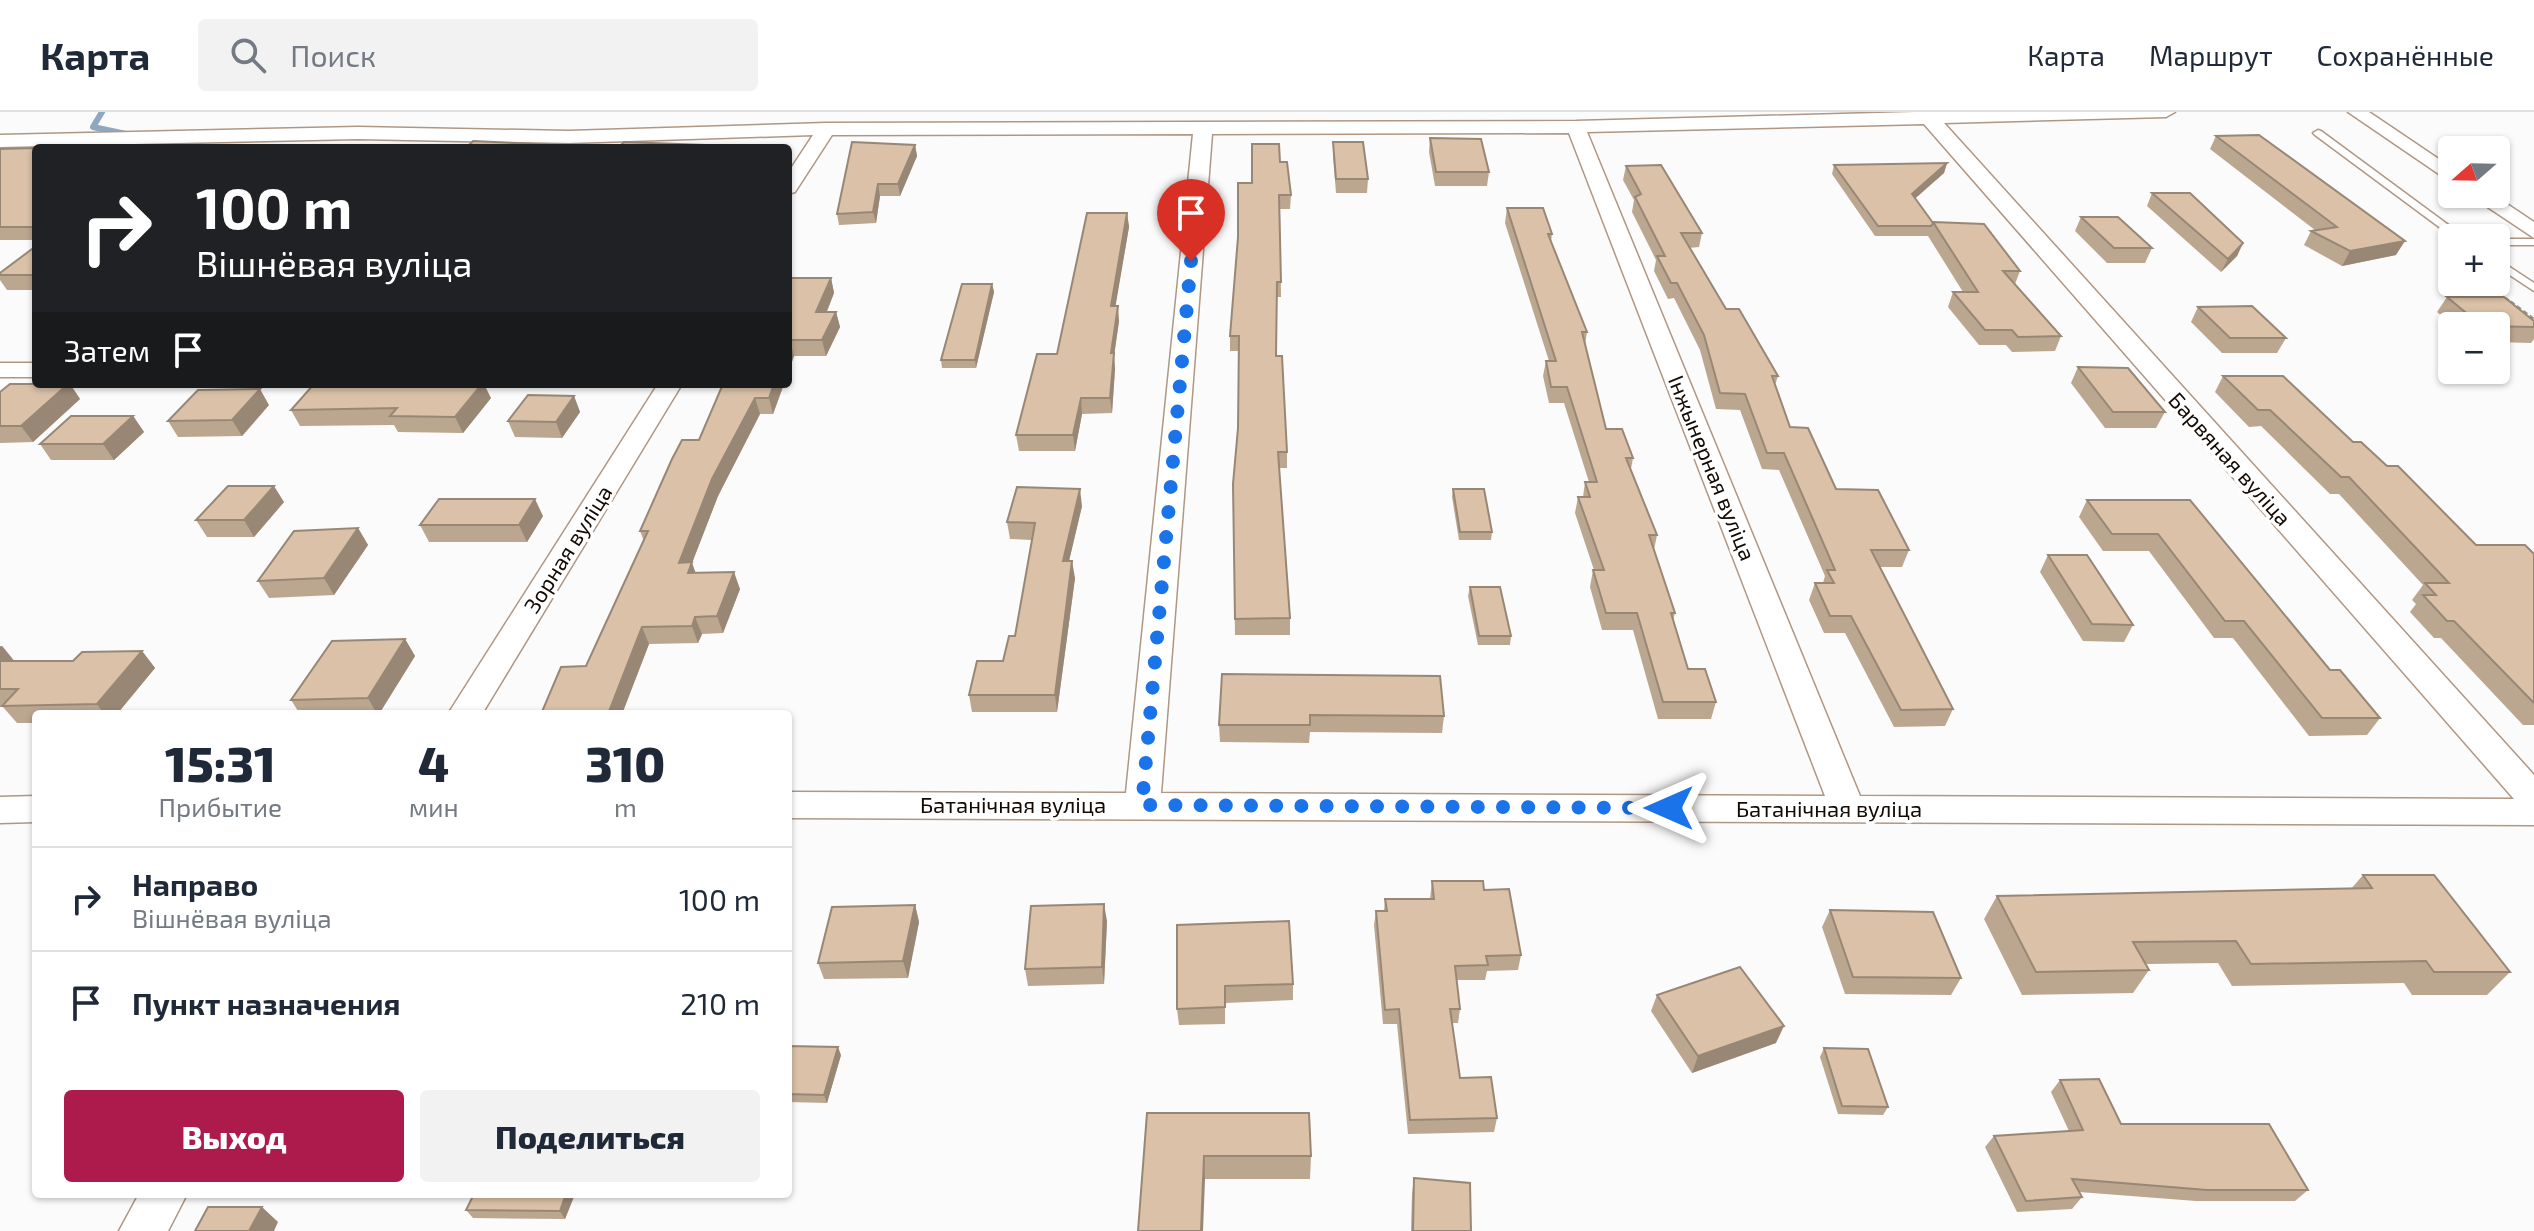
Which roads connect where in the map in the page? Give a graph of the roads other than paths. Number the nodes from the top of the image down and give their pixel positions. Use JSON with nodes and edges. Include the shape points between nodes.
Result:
{"nodes":[{"id":1,"x":2166,"y":112,"type":"edge"},
{"id":2,"x":2357,"y":112,"type":"edge"},
{"id":3,"x":1926,"y":115,"type":"edge"},
{"id":4,"x":1576,"y":127,"type":"junction"},
{"id":5,"x":826,"y":129,"type":"junction"},
{"id":6,"x":1203,"y":129,"type":"junction"},
{"id":7,"x":2318,"y":133,"type":"dead end"},
{"id":8,"x":0,"y":141,"type":"edge"},
{"id":9,"x":2438,"y":167,"type":"edge"},
{"id":10,"x":792,"y":182,"type":"edge"},
{"id":11,"x":2499,"y":208,"type":"edge"},
{"id":12,"x":2442,"y":224,"type":"edge"},
{"id":13,"x":2534,"y":232,"type":"edge"},
{"id":14,"x":2510,"y":242,"type":"edge"},
{"id":15,"x":2534,"y":242,"type":"edge"},
{"id":16,"x":2510,"y":271,"type":"edge"},
{"id":17,"x":2534,"y":288,"type":"edge"},
{"id":18,"x":0,"y":370,"type":"edge"},
{"id":19,"x":32,"y":370,"type":"edge"},
{"id":20,"x":668,"y":388,"type":"edge"},
{"id":21,"x":467,"y":710,"type":"edge"},
{"id":22,"x":2534,"y":798,"type":"edge"},
{"id":23,"x":792,"y":805,"type":"edge"},
{"id":24,"x":1142,"y":805,"type":"junction"},
{"id":25,"x":32,"y":809,"type":"edge"},
{"id":26,"x":1848,"y":809,"type":"junction"},
{"id":27,"x":0,"y":810,"type":"edge"},
{"id":28,"x":2534,"y":812,"type":"edge"},
{"id":29,"x":163,"y":1198,"type":"edge"},
{"id":30,"x":142,"y":1231,"type":"edge"}],
"edges":[{"from":1,"to":3,"type":"street"},
{"from":2,"to":9,"type":"street"},
{"from":3,"to":4,"type":"street"},
{"from":3,"to":22,"type":"street","name":"Барвяная вуліца"},
{"from":4,"to":6,"type":"street"},
{"from":4,"to":26,"type":"street","name":"Інжынерная вуліца"},
{"from":5,"to":6,"type":"street"},
{"from":5,"to":8,"type":"street","via":[[569,137],[358,133]]},
{"from":5,"to":10,"type":"street"},
{"from":6,"to":24,"type":"street"},
{"from":7,"to":12,"type":"lane"},
{"from":11,"to":13,"type":"street"},
{"from":14,"to":15,"type":"lane"},
{"from":16,"to":17,"type":"lane"},
{"from":18,"to":19,"type":"street"},
{"from":20,"to":21,"type":"street","name":"Зорная вуліца"},
{"from":23,"to":24,"type":"street","name":"Батанічная вуліца"},
{"from":24,"to":26,"type":"street","name":"Батанічная вуліца"},
{"from":25,"to":27,"type":"street"},
{"from":26,"to":28,"type":"street","name":"Батанічная вуліца"},
{"from":29,"to":30,"type":"street"}]}
